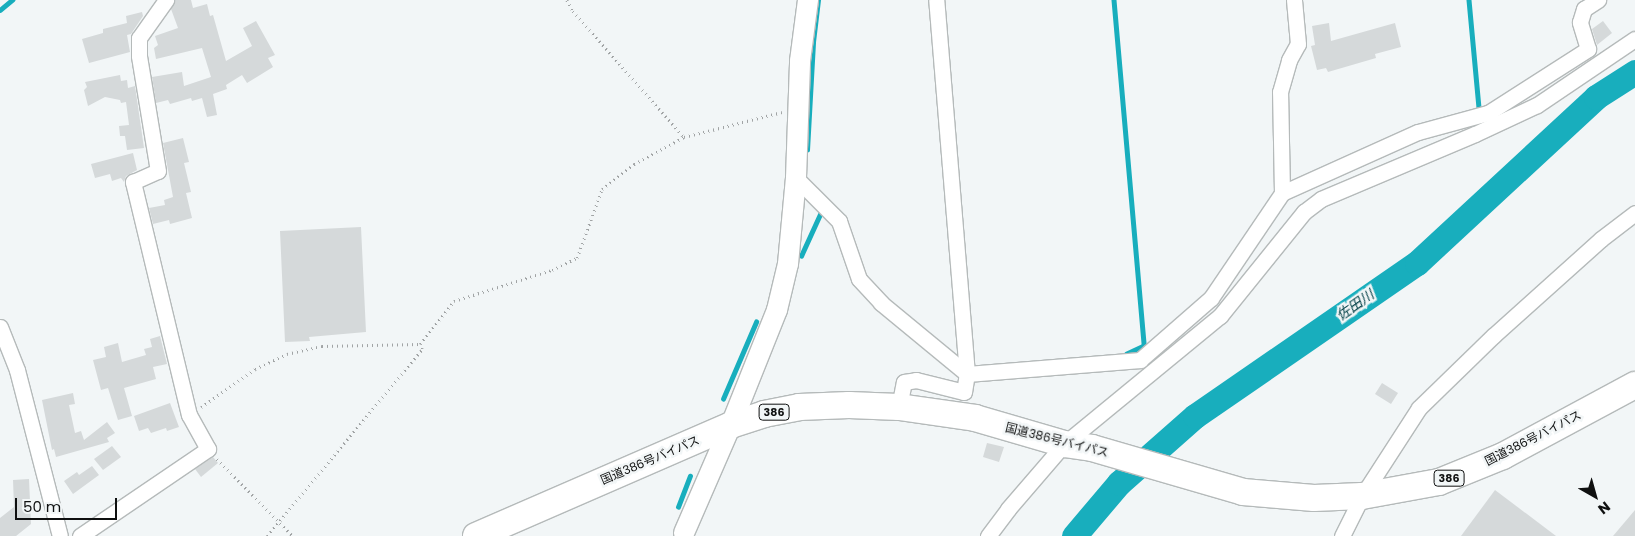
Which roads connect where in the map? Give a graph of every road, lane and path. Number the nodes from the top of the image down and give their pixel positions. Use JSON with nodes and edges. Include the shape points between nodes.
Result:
{"nodes":[{"id":1,"x":166,"y":0,"type":"edge"},
{"id":2,"x":567,"y":0,"type":"edge"},
{"id":3,"x":808,"y":0,"type":"edge"},
{"id":4,"x":936,"y":0,"type":"edge"},
{"id":5,"x":1294,"y":0,"type":"edge"},
{"id":6,"x":1598,"y":0,"type":"edge"},
{"id":7,"x":1635,"y":39,"type":"edge"},
{"id":8,"x":799,"y":108,"type":"junction"},
{"id":9,"x":684,"y":137,"type":"junction"},
{"id":10,"x":796,"y":178,"type":"junction"},
{"id":11,"x":1282,"y":193,"type":"junction"},
{"id":12,"x":1635,"y":213,"type":"edge"},
{"id":13,"x":0,"y":327,"type":"edge"},
{"id":14,"x":420,"y":344,"type":"junction"},
{"id":15,"x":967,"y":374,"type":"junction"},
{"id":16,"x":1635,"y":385,"type":"edge"},
{"id":17,"x":899,"y":407,"type":"junction"},
{"id":18,"x":189,"y":415,"type":"junction"},
{"id":19,"x":732,"y":425,"type":"junction"},
{"id":20,"x":1064,"y":444,"type":"junction"},
{"id":21,"x":208,"y":449,"type":"junction"},
{"id":22,"x":1362,"y":496,"type":"junction"},
{"id":23,"x":279,"y":521,"type":"junction"},
{"id":24,"x":684,"y":534,"type":"edge"},
{"id":25,"x":60,"y":536,"type":"edge"},
{"id":26,"x":80,"y":536,"type":"edge"},
{"id":27,"x":267,"y":536,"type":"edge"},
{"id":28,"x":294,"y":536,"type":"edge"},
{"id":29,"x":476,"y":536,"type":"edge"},
{"id":30,"x":988,"y":536,"type":"edge"},
{"id":31,"x":1342,"y":536,"type":"edge"}],
"edges":[{"from":1,"to":18,"type":"street","via":[[139,38],[139,56],[158,171],[133,182]]},
{"from":2,"to":9,"type":"path","via":[[573,11]]},
{"from":3,"to":8,"type":"street","via":[[800,61]]},
{"from":4,"to":15,"type":"street"},
{"from":5,"to":11,"type":"street","via":[[1298,44],[1280,92]]},
{"from":6,"to":11,"type":"street","via":[[1584,9],[1580,22],[1588,49],[1488,113],[1418,132]]},
{"from":7,"to":20,"type":"street","via":[[1537,105],[1321,199],[1304,212],[1220,316]]},
{"from":8,"to":9,"type":"path"},
{"from":8,"to":10,"type":"street"},
{"from":9,"to":14,"type":"path","via":[[634,164],[602,189],[577,258],[552,270],[454,301]]},
{"from":10,"to":15,"type":"street","via":[[839,221],[859,279],[881,303]]},
{"from":10,"to":19,"type":"street","via":[[788,264],[777,310]]},
{"from":11,"to":15,"type":"street","via":[[1211,298],[1140,360]]},
{"from":12,"to":22,"type":"street","via":[[1601,238],[1419,408]]},
{"from":13,"to":25,"type":"street","via":[[17,370]]},
{"from":14,"to":18,"type":"path","via":[[322,346],[287,354],[255,369]]},
{"from":14,"to":23,"type":"path","via":[[422,349]]},
{"from":15,"to":17,"type":"street","via":[[964,392],[916,380],[904,382]]},
{"from":16,"to":22,"type":"highway","name":"国道386号バイパス","number":"386","via":[[1494,460],[1439,482]]},
{"from":17,"to":19,"type":"highway","name":"国道386号バイパス","number":"386","via":[[799,407]]},
{"from":17,"to":20,"type":"highway","name":"国道386号バイパス","number":"386","via":[[975,418]]},
{"from":18,"to":21,"type":"street"},
{"from":19,"to":24,"type":"street"},
{"from":19,"to":29,"type":"highway","name":"国道386号バイパス","number":"386"},
{"from":20,"to":22,"type":"highway","name":"国道386号バイパス","number":"386","via":[[1092,448],[1243,492],[1314,498]]},
{"from":20,"to":30,"type":"street"},
{"from":21,"to":23,"type":"path"},
{"from":21,"to":26,"type":"street"},
{"from":22,"to":31,"type":"street"},
{"from":23,"to":27,"type":"path"},
{"from":23,"to":28,"type":"path"}]}
